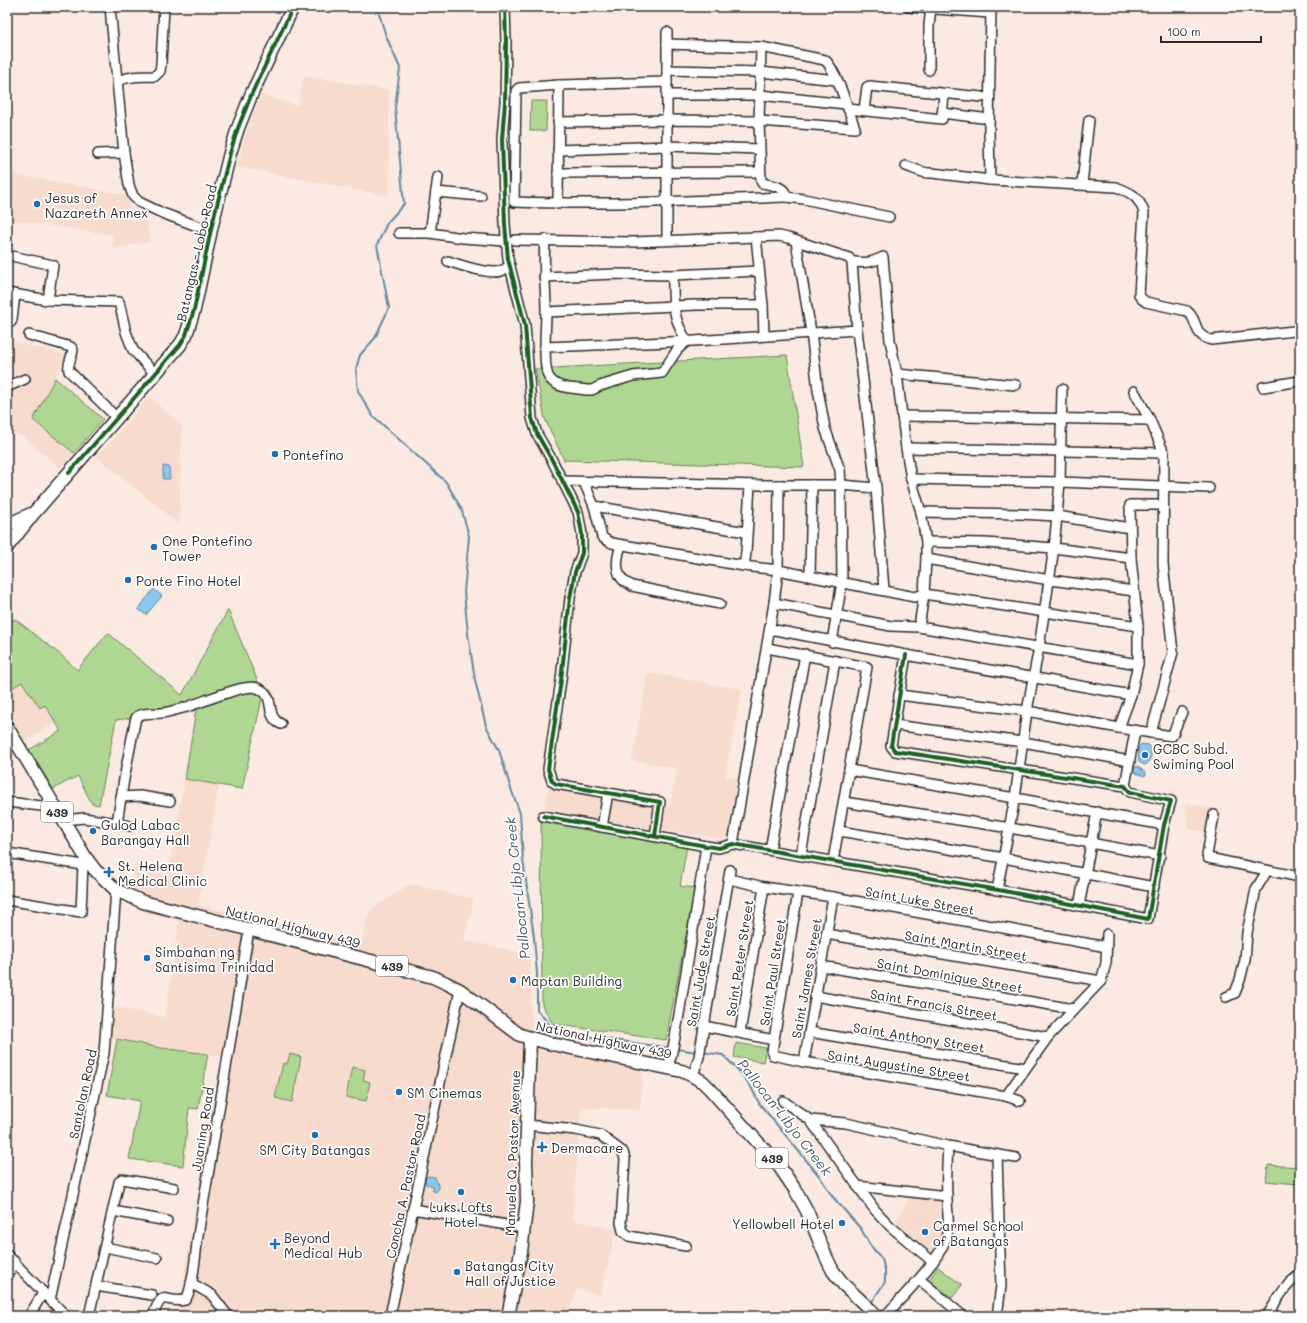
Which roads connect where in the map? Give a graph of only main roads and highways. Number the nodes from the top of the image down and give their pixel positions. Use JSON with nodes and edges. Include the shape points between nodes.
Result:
{"nodes":[{"id":1,"x":293,"y":7,"type":"edge"},
{"id":2,"x":32,"y":514,"type":"junction"},
{"id":3,"x":7,"y":525,"type":"edge"},
{"id":4,"x":7,"y":548,"type":"edge"},
{"id":5,"x":7,"y":727,"type":"edge"},
{"id":6,"x":530,"y":1038,"type":"junction"},
{"id":7,"x":508,"y":1316,"type":"edge"},
{"id":8,"x":879,"y":1316,"type":"edge"}],
"edges":[{"from":1,"to":2,"type":"main road","name":"Batangas - Lobo Road","via":[[246,106],[230,153],[190,327],[180,345]]},
{"from":2,"to":3,"type":"main road"},
{"from":2,"to":4,"type":"main road","name":"Batangas - Lobo Road"},
{"from":5,"to":6,"type":"main road","name":"National Highway 439","number":"439","via":[[63,820],[84,861],[116,890],[143,902],[432,977],[460,990],[509,1028]]},
{"from":6,"to":7,"type":"main road","name":"Manuela Q. Pastor Avenue","via":[[524,1228]]},
{"from":6,"to":8,"type":"main road","name":"National Highway 439","number":"439","via":[[682,1071],[703,1082],[779,1166],[807,1211],[833,1271],[858,1299]]}]}
